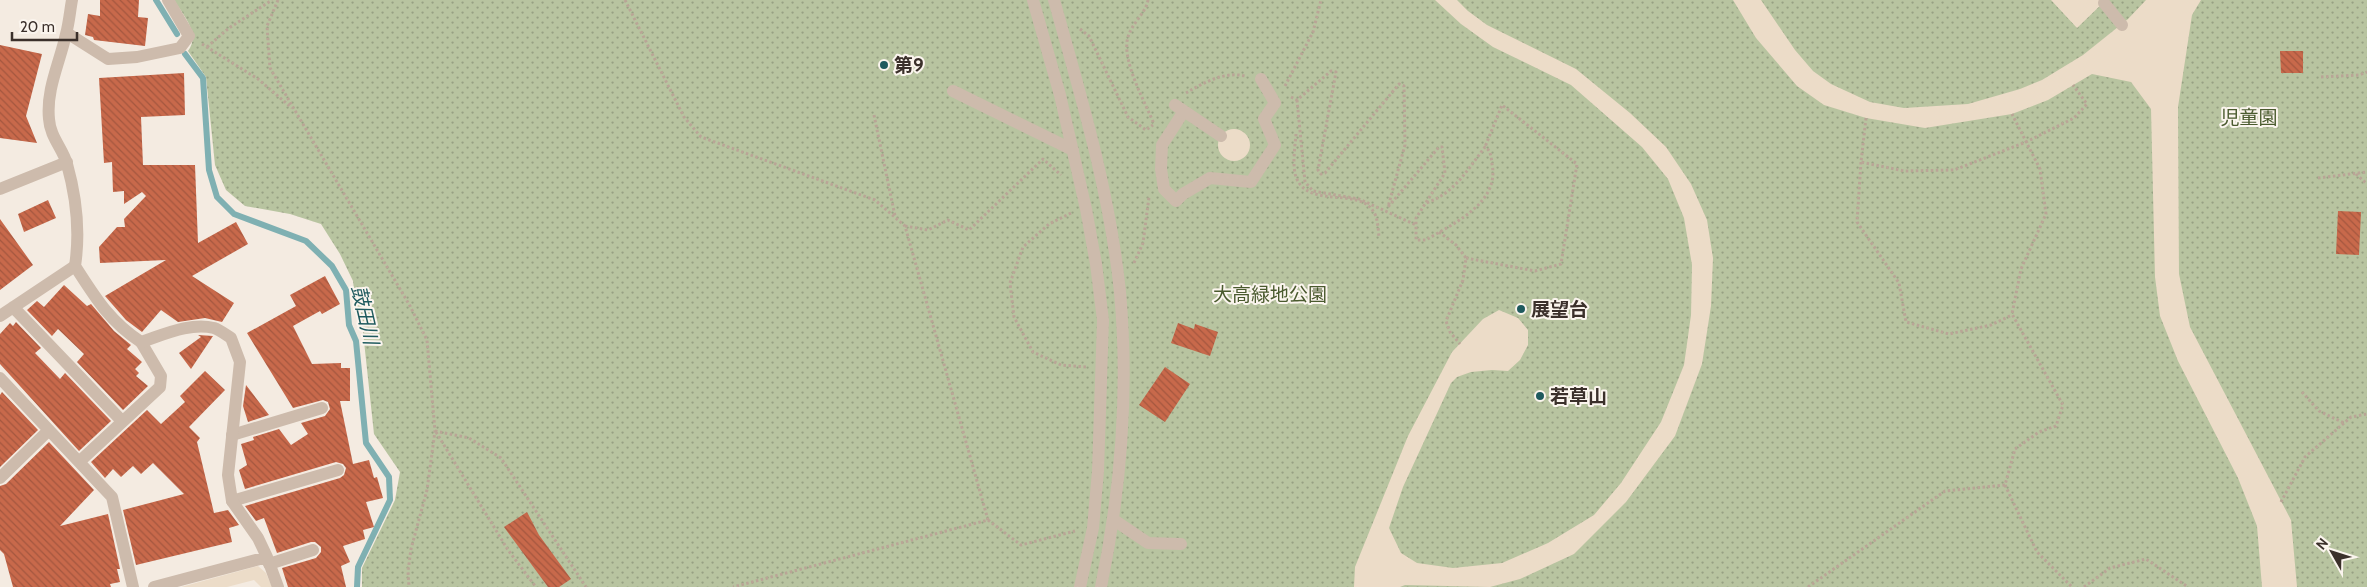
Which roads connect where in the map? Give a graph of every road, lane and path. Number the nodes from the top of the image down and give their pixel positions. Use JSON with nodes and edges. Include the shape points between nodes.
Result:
{"nodes":[{"id":1,"x":72,"y":0,"type":"edge"},
{"id":2,"x":168,"y":0,"type":"edge"},
{"id":3,"x":272,"y":0,"type":"edge"},
{"id":4,"x":278,"y":0,"type":"edge"},
{"id":5,"x":625,"y":0,"type":"edge"},
{"id":6,"x":1033,"y":0,"type":"edge"},
{"id":7,"x":1054,"y":0,"type":"edge"},
{"id":8,"x":1148,"y":0,"type":"edge"},
{"id":9,"x":1322,"y":0,"type":"edge"},
{"id":10,"x":2104,"y":2,"type":"dead end"},
{"id":11,"x":2122,"y":25,"type":"dead end"},
{"id":12,"x":1063,"y":30,"type":"junction"},
{"id":13,"x":66,"y":33,"type":"junction"},
{"id":14,"x":189,"y":36,"type":"junction"},
{"id":15,"x":207,"y":47,"type":"junction"},
{"id":16,"x":2367,"y":72,"type":"edge"},
{"id":17,"x":2321,"y":77,"type":"dead end"},
{"id":18,"x":1261,"y":79,"type":"junction"},
{"id":19,"x":2073,"y":85,"type":"dead end"},
{"id":20,"x":953,"y":91,"type":"dead end"},
{"id":21,"x":1290,"y":96,"type":"dead end"},
{"id":22,"x":1297,"y":100,"type":"junction"},
{"id":23,"x":1180,"y":108,"type":"junction"},
{"id":24,"x":295,"y":111,"type":"junction"},
{"id":25,"x":2012,"y":114,"type":"dead end"},
{"id":26,"x":874,"y":115,"type":"dead end"},
{"id":27,"x":1866,"y":118,"type":"dead end"},
{"id":28,"x":1154,"y":124,"type":"junction"},
{"id":29,"x":1146,"y":130,"type":"junction"},
{"id":30,"x":1296,"y":134,"type":"dead end"},
{"id":31,"x":1221,"y":136,"type":"dead end"},
{"id":32,"x":1147,"y":138,"type":"dead end"},
{"id":33,"x":2026,"y":142,"type":"junction"},
{"id":34,"x":1485,"y":147,"type":"junction"},
{"id":35,"x":1073,"y":150,"type":"junction"},
{"id":36,"x":66,"y":162,"type":"junction"},
{"id":37,"x":1861,"y":162,"type":"junction"},
{"id":38,"x":2367,"y":172,"type":"edge"},
{"id":39,"x":2356,"y":174,"type":"junction"},
{"id":40,"x":1062,"y":176,"type":"dead end"},
{"id":41,"x":2318,"y":178,"type":"dead end"},
{"id":42,"x":2367,"y":184,"type":"edge"},
{"id":43,"x":0,"y":189,"type":"edge"},
{"id":44,"x":1149,"y":196,"type":"dead end"},
{"id":45,"x":1426,"y":203,"type":"junction"},
{"id":46,"x":1388,"y":207,"type":"junction"},
{"id":47,"x":1077,"y":210,"type":"dead end"},
{"id":48,"x":1384,"y":211,"type":"junction"},
{"id":49,"x":895,"y":217,"type":"junction"},
{"id":50,"x":1416,"y":225,"type":"junction"},
{"id":51,"x":905,"y":226,"type":"junction"},
{"id":52,"x":1439,"y":232,"type":"junction"},
{"id":53,"x":1379,"y":237,"type":"dead end"},
{"id":54,"x":1466,"y":258,"type":"junction"},
{"id":55,"x":75,"y":266,"type":"junction"},
{"id":56,"x":1132,"y":269,"type":"dead end"},
{"id":57,"x":13,"y":307,"type":"junction"},
{"id":58,"x":2012,"y":314,"type":"junction"},
{"id":59,"x":0,"y":316,"type":"edge"},
{"id":60,"x":141,"y":342,"type":"junction"},
{"id":61,"x":1460,"y":344,"type":"dead end"},
{"id":62,"x":1089,"y":360,"type":"dead end"},
{"id":63,"x":0,"y":378,"type":"edge"},
{"id":64,"x":2302,"y":392,"type":"dead end"},
{"id":65,"x":322,"y":408,"type":"dead end"},
{"id":66,"x":2367,"y":414,"type":"edge"},
{"id":67,"x":122,"y":421,"type":"junction"},
{"id":68,"x":2344,"y":423,"type":"junction"},
{"id":69,"x":49,"y":430,"type":"junction"},
{"id":70,"x":435,"y":431,"type":"junction"},
{"id":71,"x":232,"y":435,"type":"junction"},
{"id":72,"x":79,"y":462,"type":"junction"},
{"id":73,"x":338,"y":470,"type":"dead end"},
{"id":74,"x":0,"y":478,"type":"edge"},
{"id":75,"x":2005,"y":484,"type":"junction"},
{"id":76,"x":232,"y":501,"type":"junction"},
{"id":77,"x":2281,"y":502,"type":"dead end"},
{"id":78,"x":988,"y":520,"type":"junction"},
{"id":79,"x":1114,"y":520,"type":"junction"},
{"id":80,"x":1078,"y":530,"type":"dead end"},
{"id":81,"x":1182,"y":544,"type":"dead end"},
{"id":82,"x":313,"y":550,"type":"dead end"},
{"id":83,"x":268,"y":561,"type":"junction"},
{"id":84,"x":133,"y":587,"type":"edge"},
{"id":85,"x":154,"y":587,"type":"edge"},
{"id":86,"x":278,"y":587,"type":"edge"},
{"id":87,"x":409,"y":587,"type":"edge"},
{"id":88,"x":536,"y":587,"type":"edge"},
{"id":89,"x":586,"y":587,"type":"edge"},
{"id":90,"x":733,"y":587,"type":"edge"},
{"id":91,"x":1080,"y":587,"type":"edge"},
{"id":92,"x":1102,"y":587,"type":"edge"},
{"id":93,"x":1808,"y":587,"type":"edge"},
{"id":94,"x":2072,"y":587,"type":"edge"},
{"id":95,"x":2084,"y":587,"type":"edge"},
{"id":96,"x":2188,"y":587,"type":"edge"}],
"edges":[{"from":1,"to":13,"type":"street"},
{"from":2,"to":14,"type":"street"},
{"from":3,"to":15,"type":"path","via":[[229,28]]},
{"from":4,"to":24,"type":"path","via":[[267,26],[270,68]]},
{"from":5,"to":49,"type":"path","via":[[684,117],[701,136],[875,200]]},
{"from":6,"to":35,"type":"street"},
{"from":7,"to":12,"type":"street"},
{"from":8,"to":28,"type":"path","via":[[1128,38],[1126,55]]},
{"from":9,"to":18,"type":"path","via":[[1313,32],[1282,91]]},
{"from":10,"to":11,"type":"street"},
{"from":12,"to":29,"type":"path","via":[[1078,27],[1089,36],[1128,117]]},
{"from":12,"to":79,"type":"street","via":[[1090,130],[1119,290],[1123,342],[1121,468]]},
{"from":13,"to":14,"type":"street","via":[[108,59],[180,48]]},
{"from":13,"to":36,"type":"street","via":[[49,96],[49,121],[56,146]]},
{"from":14,"to":15,"type":"path"},
{"from":15,"to":24,"type":"path","via":[[258,79]]},
{"from":16,"to":17,"type":"path","via":[[2358,76]]},
{"from":18,"to":23,"type":"path","via":[[1239,74],[1211,79],[1184,94]]},
{"from":18,"to":23,"type":"street","via":[[1275,103],[1264,119],[1275,145],[1251,182],[1210,178],[1176,201],[1164,189],[1162,146]]},
{"from":19,"to":33,"type":"path","via":[[2087,104],[2074,118]]},
{"from":20,"to":35,"type":"street"},
{"from":21,"to":22,"type":"path"},
{"from":22,"to":46,"type":"path","via":[[1331,70],[1336,72],[1318,170],[1321,174],[1398,84],[1404,86],[1405,146]]},
{"from":22,"to":48,"type":"path","via":[[1305,182],[1313,190],[1359,199]]},
{"from":23,"to":28,"type":"path"},
{"from":23,"to":31,"type":"street"},
{"from":24,"to":70,"type":"path","via":[[427,340]]},
{"from":25,"to":33,"type":"path"},
{"from":26,"to":49,"type":"path"},
{"from":27,"to":37,"type":"path"},
{"from":28,"to":29,"type":"path"},
{"from":29,"to":32,"type":"path"},
{"from":30,"to":53,"type":"path","via":[[1296,176],[1302,188],[1313,194],[1366,203],[1375,212]]},
{"from":33,"to":37,"type":"path","via":[[1954,170],[1904,171]]},
{"from":33,"to":58,"type":"path","via":[[2040,169],[2046,214],[2021,269]]},
{"from":34,"to":45,"type":"path","via":[[1451,190],[1440,199]]},
{"from":34,"to":52,"type":"path","via":[[1490,151],[1494,175],[1489,191],[1484,200]]},
{"from":34,"to":54,"type":"path","via":[[1502,105],[1577,164],[1561,264],[1535,271]]},
{"from":35,"to":91,"type":"street","via":[[1096,264],[1103,320],[1093,528]]},
{"from":36,"to":43,"type":"street"},
{"from":36,"to":55,"type":"street","via":[[78,248]]},
{"from":37,"to":58,"type":"path","via":[[1857,222],[1899,283],[1906,322],[1949,334],[1991,325]]},
{"from":38,"to":39,"type":"path"},
{"from":39,"to":41,"type":"path"},
{"from":39,"to":42,"type":"path"},
{"from":40,"to":51,"type":"path","via":[[1043,159],[969,230],[948,220],[928,230]]},
{"from":44,"to":56,"type":"path","via":[[1143,243]]},
{"from":45,"to":46,"type":"path","via":[[1445,173],[1442,148],[1439,147]]},
{"from":45,"to":50,"type":"path","via":[[1416,218]]},
{"from":46,"to":48,"type":"path"},
{"from":47,"to":62,"type":"path","via":[[1049,224],[1023,247],[1010,283],[1014,317],[1033,352],[1062,366],[1089,367]]},
{"from":48,"to":50,"type":"path"},
{"from":49,"to":51,"type":"path"},
{"from":50,"to":52,"type":"path","via":[[1416,240],[1426,240]]},
{"from":51,"to":78,"type":"path"},
{"from":52,"to":54,"type":"path"},
{"from":54,"to":61,"type":"path","via":[[1463,280],[1446,321]]},
{"from":55,"to":57,"type":"street"},
{"from":55,"to":60,"type":"street","via":[[103,310]]},
{"from":57,"to":59,"type":"street"},
{"from":57,"to":67,"type":"street"},
{"from":58,"to":75,"type":"path","via":[[2063,405],[2056,426],[2039,432],[2014,449]]},
{"from":60,"to":67,"type":"street","via":[[161,376],[160,387]]},
{"from":60,"to":71,"type":"street","via":[[181,329],[199,327],[214,328],[231,338],[240,362]]},
{"from":63,"to":69,"type":"street"},
{"from":64,"to":68,"type":"path","via":[[2319,412]]},
{"from":65,"to":71,"type":"street"},
{"from":66,"to":68,"type":"path","via":[[2351,417]]},
{"from":67,"to":72,"type":"street"},
{"from":68,"to":77,"type":"path","via":[[2305,457]]},
{"from":69,"to":72,"type":"street"},
{"from":69,"to":74,"type":"street"},
{"from":70,"to":87,"type":"path","via":[[427,490],[410,556]]},
{"from":70,"to":88,"type":"path","via":[[508,550]]},
{"from":70,"to":89,"type":"path","via":[[469,438],[501,458]]},
{"from":71,"to":76,"type":"street","via":[[228,475]]},
{"from":72,"to":84,"type":"street","via":[[112,497]]},
{"from":73,"to":76,"type":"street"},
{"from":75,"to":93,"type":"path","via":[[1945,491]]},
{"from":75,"to":94,"type":"path","via":[[2037,552]]},
{"from":76,"to":83,"type":"street","via":[[258,538]]},
{"from":78,"to":80,"type":"path","via":[[1021,545]]},
{"from":78,"to":90,"type":"path"},
{"from":79,"to":81,"type":"street","via":[[1148,543]]},
{"from":79,"to":92,"type":"street"},
{"from":82,"to":83,"type":"street"},
{"from":83,"to":85,"type":"street"},
{"from":83,"to":86,"type":"street"},
{"from":95,"to":96,"type":"path","via":[[2110,568],[2146,559]]}]}
